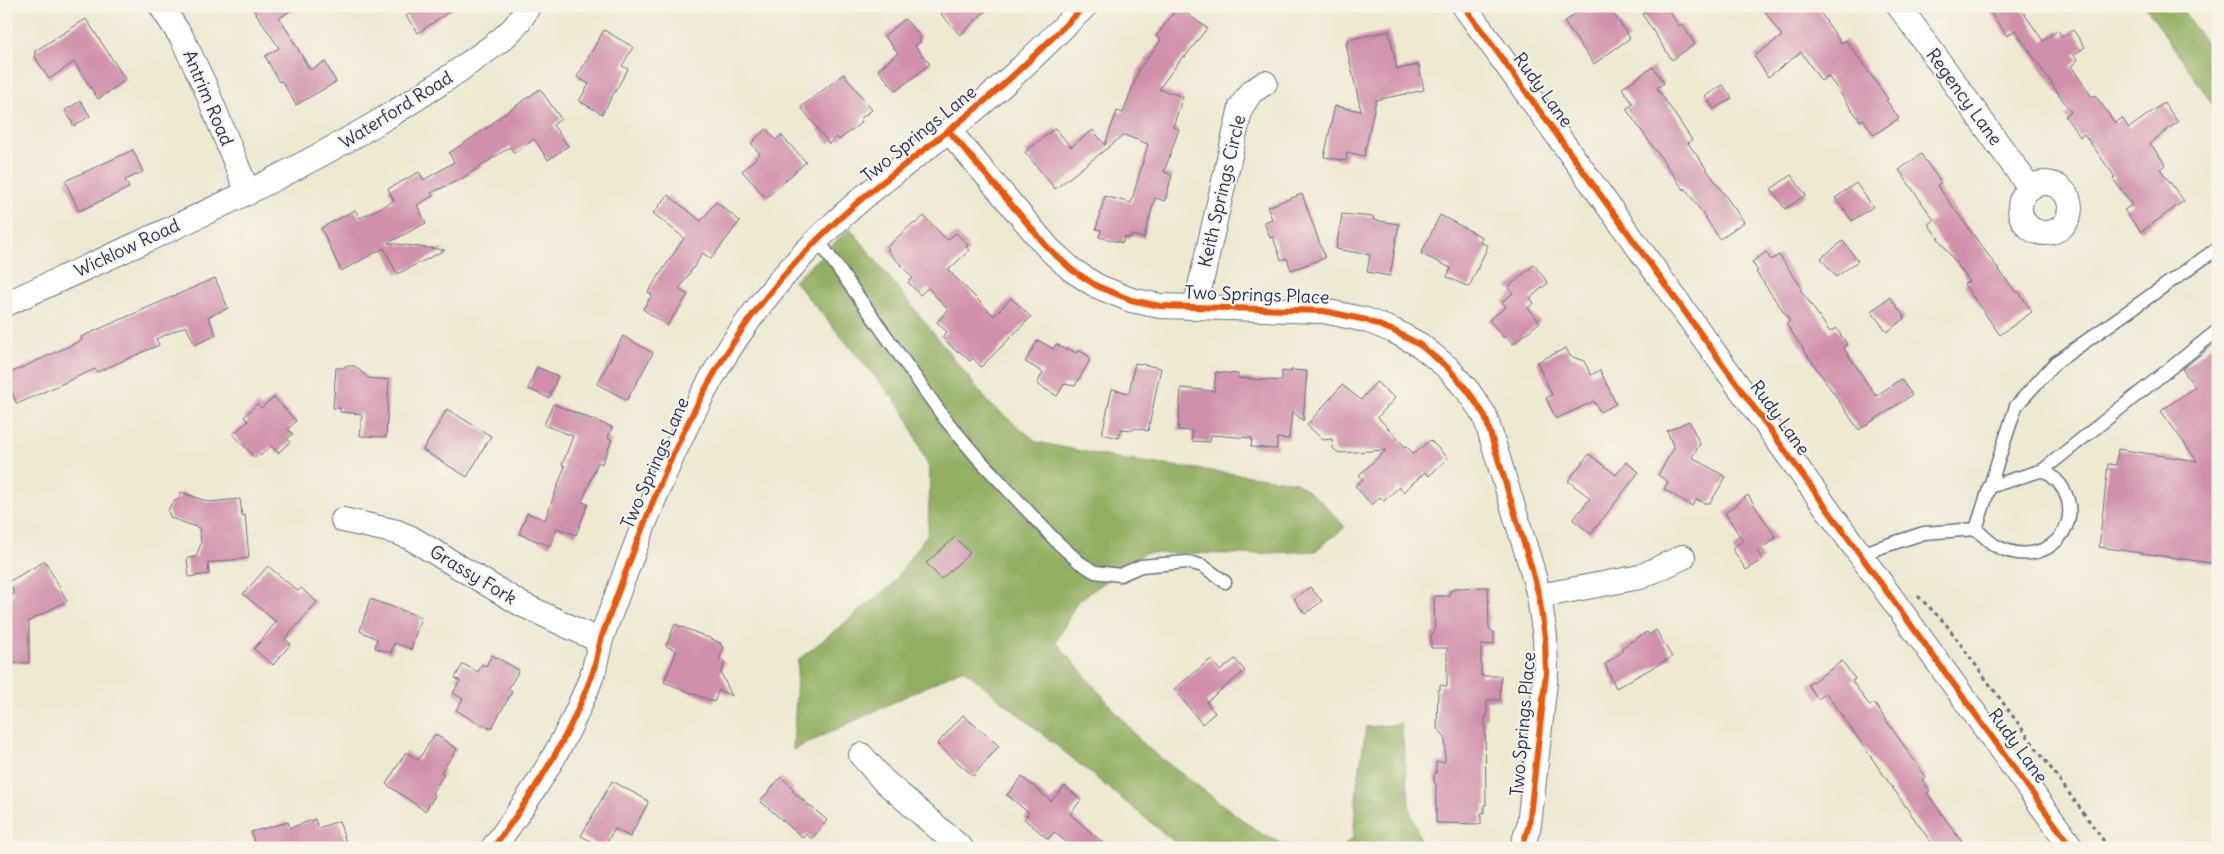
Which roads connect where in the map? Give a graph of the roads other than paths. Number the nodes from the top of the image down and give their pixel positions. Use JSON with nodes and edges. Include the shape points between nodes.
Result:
{"nodes":[{"id":1,"x":161,"y":6,"type":"edge"},
{"id":2,"x":528,"y":6,"type":"edge"},
{"id":3,"x":1084,"y":6,"type":"edge"},
{"id":4,"x":1464,"y":6,"type":"edge"},
{"id":5,"x":1899,"y":6,"type":"edge"},
{"id":6,"x":1265,"y":83,"type":"dead end"},
{"id":7,"x":949,"y":130,"type":"junction"},
{"id":8,"x":2030,"y":188,"type":"dead end"},
{"id":9,"x":248,"y":193,"type":"junction"},
{"id":10,"x":818,"y":240,"type":"junction"},
{"id":11,"x":2218,"y":248,"type":"edge"},
{"id":12,"x":6,"y":304,"type":"edge"},
{"id":13,"x":1195,"y":308,"type":"junction"},
{"id":14,"x":2218,"y":330,"type":"edge"},
{"id":15,"x":2043,"y":470,"type":"junction"},
{"id":16,"x":1989,"y":487,"type":"junction"},
{"id":17,"x":342,"y":520,"type":"dead end"},
{"id":18,"x":1976,"y":529,"type":"junction"},
{"id":19,"x":1860,"y":554,"type":"junction"},
{"id":20,"x":1683,"y":557,"type":"dead end"},
{"id":21,"x":1225,"y":582,"type":"dead end"},
{"id":22,"x":1539,"y":596,"type":"junction"},
{"id":23,"x":600,"y":641,"type":"junction"},
{"id":24,"x":861,"y":754,"type":"dead end"},
{"id":25,"x":493,"y":848,"type":"edge"},
{"id":26,"x":961,"y":848,"type":"edge"},
{"id":27,"x":1522,"y":848,"type":"edge"},
{"id":28,"x":2072,"y":848,"type":"edge"}],
"edges":[{"from":1,"to":9,"type":"street","name":"Antrim Road","via":[[182,38],[204,84]]},
{"from":2,"to":9,"type":"street","name":"Waterford Road","via":[[508,34],[447,80],[343,143]]},
{"from":3,"to":7,"type":"street","name":"Two Springs Lane","via":[[998,89]]},
{"from":4,"to":19,"type":"street","name":"Rudy Lane"},
{"from":5,"to":8,"type":"street","name":"Regency Lane"},
{"from":6,"to":13,"type":"street","name":"Keith Springs Circle","via":[[1250,92],[1241,107]]},
{"from":7,"to":10,"type":"street","name":"Two Springs Lane","via":[[866,196]]},
{"from":7,"to":13,"type":"street","name":"Two Springs Place","via":[[1049,250],[1072,270],[1097,286],[1131,300]]},
{"from":9,"to":12,"type":"street","name":"Wicklow Road"},
{"from":10,"to":21,"type":"lane","via":[[945,419],[1079,562],[1095,572],[1120,575],[1141,566],[1187,562],[1203,566]]},
{"from":10,"to":23,"type":"street","name":"Two Springs Lane","via":[[787,273],[741,332],[697,405],[654,494]]},
{"from":11,"to":16,"type":"lane","via":[[2055,363],[2016,406]]},
{"from":13,"to":22,"type":"street","name":"Two Springs Place","via":[[1324,312],[1366,320],[1420,345],[1448,368],[1485,416]]},
{"from":14,"to":15,"type":"lane"},
{"from":15,"to":16,"type":"lane"},
{"from":15,"to":18,"type":"lane","via":[[2055,477],[2066,494],[2069,509],[2068,526],[2056,543],[2042,552],[2018,554],[1995,546]]},
{"from":16,"to":18,"type":"lane"},
{"from":17,"to":23,"type":"street","name":"Grassy Fork","via":[[411,538],[521,604]]},
{"from":18,"to":19,"type":"lane","via":[[1924,533]]},
{"from":19,"to":28,"type":"street","name":"Rudy Lane"},
{"from":20,"to":22,"type":"street","via":[[1640,577]]},
{"from":22,"to":27,"type":"street","name":"Two Springs Place","via":[[1546,673],[1529,824]]},
{"from":23,"to":25,"type":"street","name":"Two Springs Lane","via":[[594,671],[573,720],[521,810]]},
{"from":24,"to":26,"type":"street","via":[[883,780]]}]}
